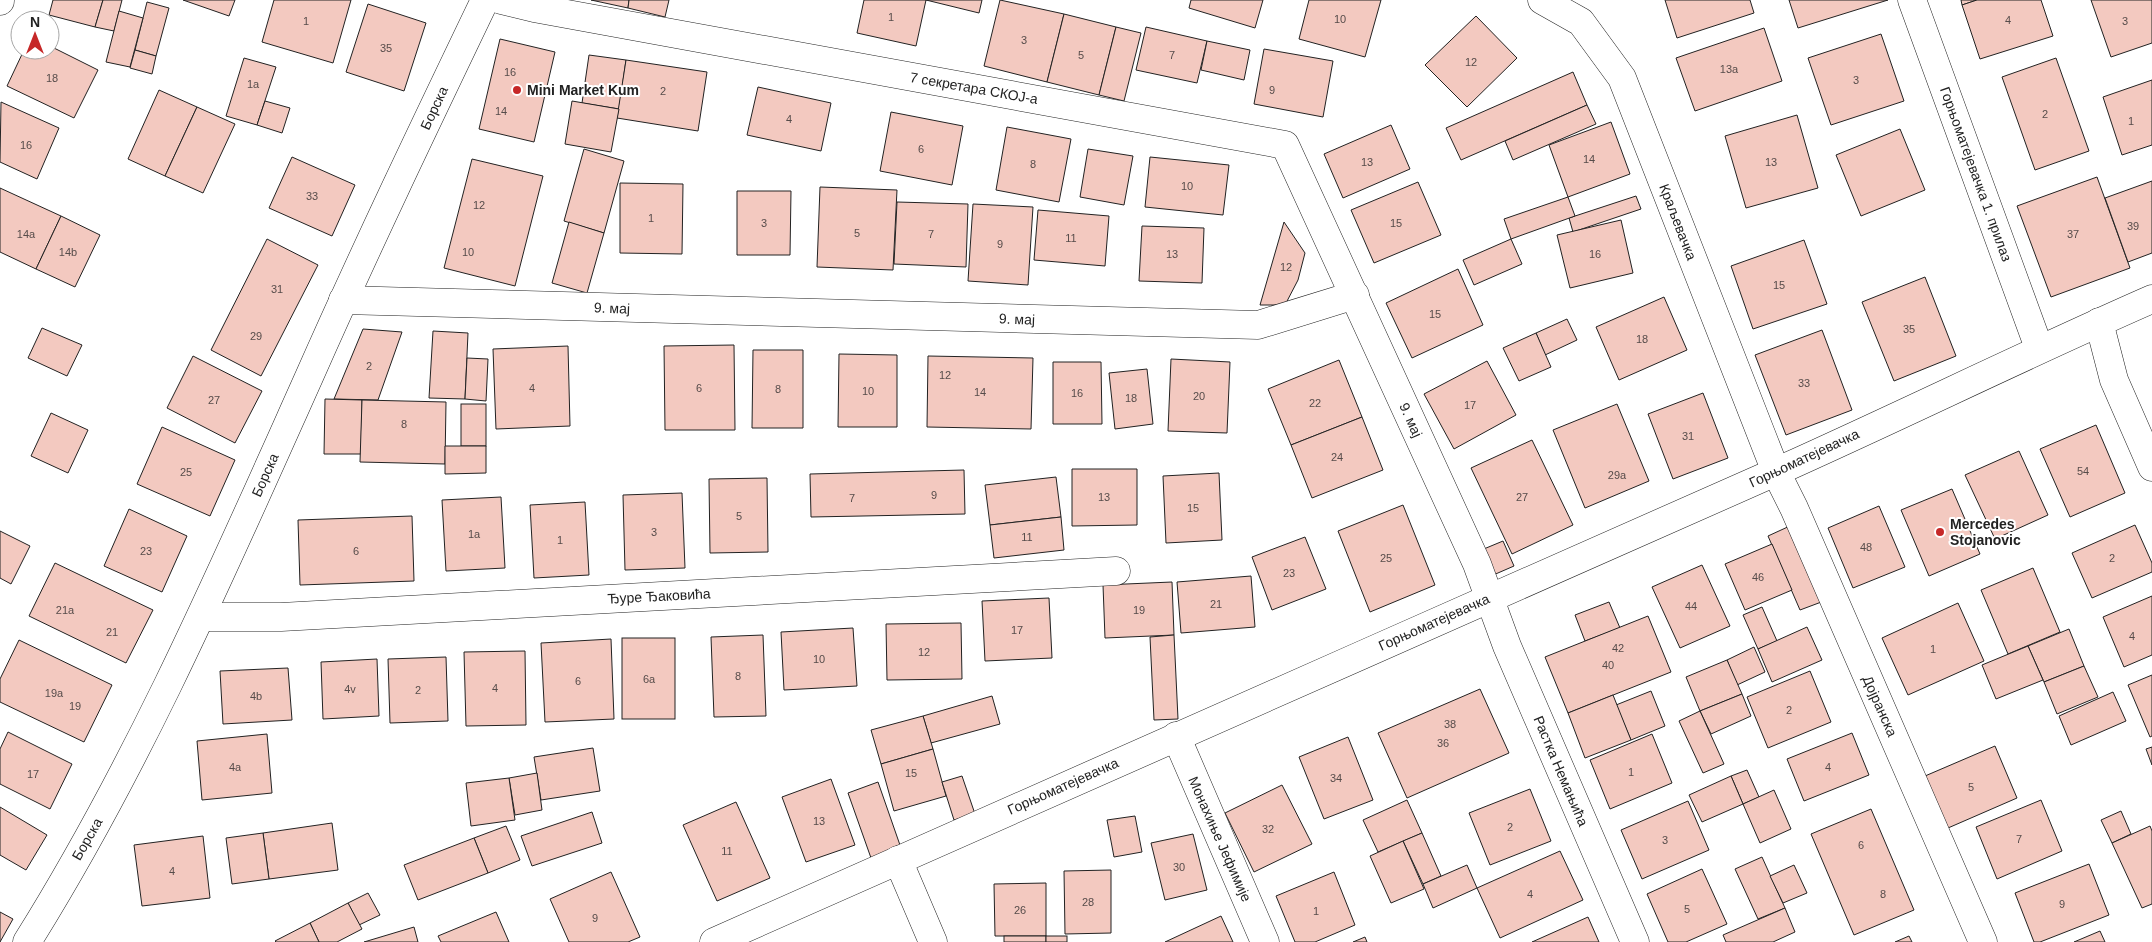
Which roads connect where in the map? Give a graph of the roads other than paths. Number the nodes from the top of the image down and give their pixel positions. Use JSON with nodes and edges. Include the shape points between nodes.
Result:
{"nodes":[{"id":1,"x":485,"y":0,"type":"edge"},
{"id":2,"x":501,"y":0,"type":"edge"},
{"id":3,"x":1542,"y":0,"type":"edge"},
{"id":4,"x":1912,"y":0,"type":"edge"},
{"id":5,"x":1355,"y":295,"type":"junction"},
{"id":6,"x":2152,"y":299,"type":"edge"},
{"id":7,"x":343,"y":300,"type":"junction"},
{"id":8,"x":2098,"y":322,"type":"junction"},
{"id":9,"x":2039,"y":348,"type":"junction"},
{"id":10,"x":2152,"y":467,"type":"edge"},
{"id":11,"x":1776,"y":472,"type":"junction"},
{"id":12,"x":1116,"y":571,"type":"dead end"},
{"id":13,"x":1489,"y":598,"type":"junction"},
{"id":14,"x":201,"y":617,"type":"junction"},
{"id":15,"x":1176,"y":736,"type":"junction"},
{"id":16,"x":898,"y":860,"type":"junction"},
{"id":17,"x":27,"y":942,"type":"edge"},
{"id":18,"x":714,"y":942,"type":"edge"},
{"id":19,"x":933,"y":942,"type":"edge"},
{"id":20,"x":1265,"y":942,"type":"edge"},
{"id":21,"x":1635,"y":942,"type":"edge"},
{"id":22,"x":1983,"y":942,"type":"edge"}],
"edges":[{"from":1,"to":7,"type":"street","name":"Борска"},
{"from":2,"to":5,"type":"street","name":"7 секретара СКОЈ-а","via":[[1285,145]]},
{"from":3,"to":11,"type":"street","name":"Краљевачка","via":[[1580,22],[1622,78]]},
{"from":4,"to":9,"type":"street","name":"Горњоматејевачка 1. прилаз"},
{"from":5,"to":7,"type":"street","name":"9. мај","via":[[1258,325]]},
{"from":5,"to":13,"type":"street","name":"9. мај","via":[[1477,564]]},
{"from":6,"to":8,"type":"street","name":"Горњоматејевачка"},
{"from":7,"to":14,"type":"street","name":"Борска"},
{"from":8,"to":9,"type":"street","name":"Горњоматејевачка"},
{"from":8,"to":10,"type":"street","via":[[2114,380]]},
{"from":9,"to":11,"type":"street","name":"Горњоматејевачка"},
{"from":11,"to":13,"type":"street","name":"Горњоматејевачка"},
{"from":11,"to":22,"type":"street","name":"Дојранска"},
{"from":12,"to":14,"type":"street","name":"Ђуре Ђаковића","via":[[281,617]]},
{"from":13,"to":15,"type":"street","name":"Горњоматејевачка"},
{"from":13,"to":21,"type":"street","name":"Растка Немањића"},
{"from":14,"to":17,"type":"street","name":"Борска","via":[[96,824]]},
{"from":15,"to":16,"type":"street","name":"Горњоматејевачка"},
{"from":15,"to":20,"type":"street","name":"Монахиње Јефимије"},
{"from":16,"to":18,"type":"street","name":"Горњоматејевачка"},
{"from":16,"to":19,"type":"street"}]}
